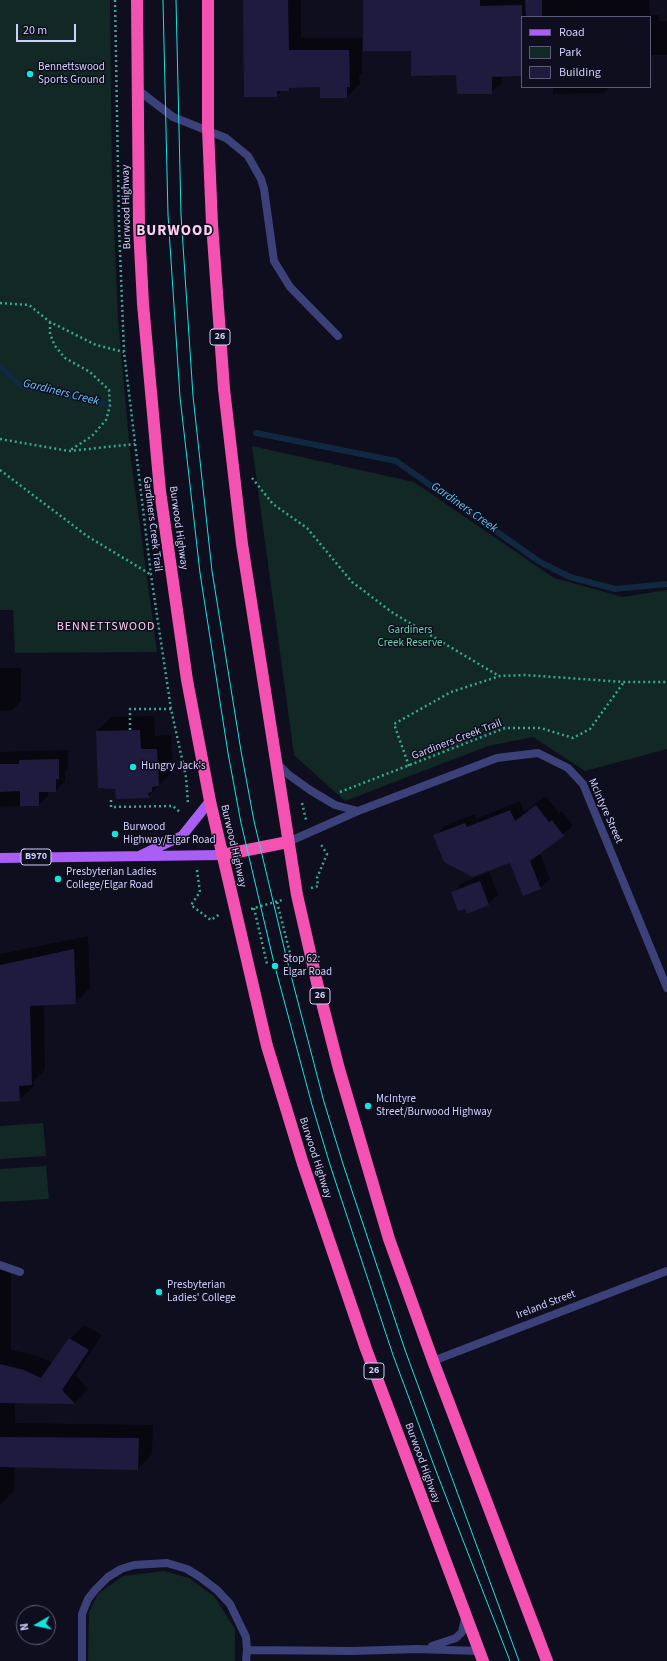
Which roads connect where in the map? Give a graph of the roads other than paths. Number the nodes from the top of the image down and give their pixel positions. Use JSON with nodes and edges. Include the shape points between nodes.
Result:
{"nodes":[{"id":1,"x":138,"y":0,"type":"edge"},
{"id":2,"x":208,"y":0,"type":"edge"},
{"id":3,"x":138,"y":90,"type":"junction"},
{"id":4,"x":208,"y":129,"type":"junction"},
{"id":5,"x":338,"y":336,"type":"dead end"},
{"id":6,"x":275,"y":762,"type":"junction"},
{"id":7,"x":210,"y":801,"type":"junction"},
{"id":8,"x":358,"y":811,"type":"junction"},
{"id":9,"x":288,"y":842,"type":"junction"},
{"id":10,"x":222,"y":855,"type":"junction"},
{"id":11,"x":138,"y":856,"type":"junction"},
{"id":12,"x":0,"y":858,"type":"edge"},
{"id":13,"x":667,"y":988,"type":"edge"},
{"id":14,"x":0,"y":1265,"type":"edge"},
{"id":15,"x":667,"y":1271,"type":"edge"},
{"id":16,"x":20,"y":1272,"type":"dead end"},
{"id":17,"x":432,"y":1361,"type":"junction"},
{"id":18,"x":466,"y":1616,"type":"junction"},
{"id":19,"x":417,"y":1649,"type":"junction"},
{"id":20,"x":247,"y":1650,"type":"junction"},
{"id":21,"x":481,"y":1656,"type":"edge"},
{"id":22,"x":82,"y":1661,"type":"edge"},
{"id":23,"x":246,"y":1661,"type":"edge"},
{"id":24,"x":547,"y":1661,"type":"edge"}],
"edges":[{"from":1,"to":3,"type":"highway","name":"Burwood Highway","number":"26"},
{"from":2,"to":4,"type":"highway","number":"26"},
{"from":3,"to":4,"type":"street","via":[[173,117]]},
{"from":3,"to":7,"type":"highway","name":"Burwood Highway","number":"26","via":[[139,228],[143,304],[160,491],[187,680]]},
{"from":4,"to":5,"type":"street","via":[[226,138],[248,156],[264,189],[274,261],[290,287]]},
{"from":4,"to":6,"type":"highway","number":"26","via":[[224,396],[242,544]]},
{"from":6,"to":8,"type":"street","via":[[294,779],[335,805]]},
{"from":6,"to":9,"type":"highway","number":"26"},
{"from":7,"to":10,"type":"highway","name":"Burwood Highway","number":"26"},
{"from":7,"to":11,"type":"main road","via":[[182,836]]},
{"from":8,"to":9,"type":"street","name":"McIntyre Street"},
{"from":8,"to":13,"type":"street","name":"McIntyre Street","via":[[497,758],[538,753],[568,768],[583,784]]},
{"from":9,"to":10,"type":"highway"},
{"from":9,"to":17,"type":"highway","number":"26","via":[[318,987],[361,1148],[389,1239]]},
{"from":10,"to":11,"type":"main road","number":"B970"},
{"from":10,"to":18,"type":"highway","name":"Burwood Highway","number":"26","via":[[271,1058],[307,1178],[366,1349]]},
{"from":11,"to":12,"type":"main road","number":"B970"},
{"from":14,"to":16,"type":"street"},
{"from":15,"to":17,"type":"street","name":"Ireland Street"},
{"from":17,"to":24,"type":"highway","number":"26"},
{"from":18,"to":19,"type":"street","via":[[462,1632],[456,1638]]},
{"from":18,"to":21,"type":"highway","name":"Burwood Highway","number":"26"},
{"from":19,"to":20,"type":"street"},
{"from":19,"to":21,"type":"street"},
{"from":20,"to":22,"type":"street","via":[[246,1637],[240,1621],[230,1604],[217,1590],[187,1569],[167,1563],[134,1565],[108,1577],[88,1599],[82,1614]]},
{"from":20,"to":23,"type":"street"}]}
